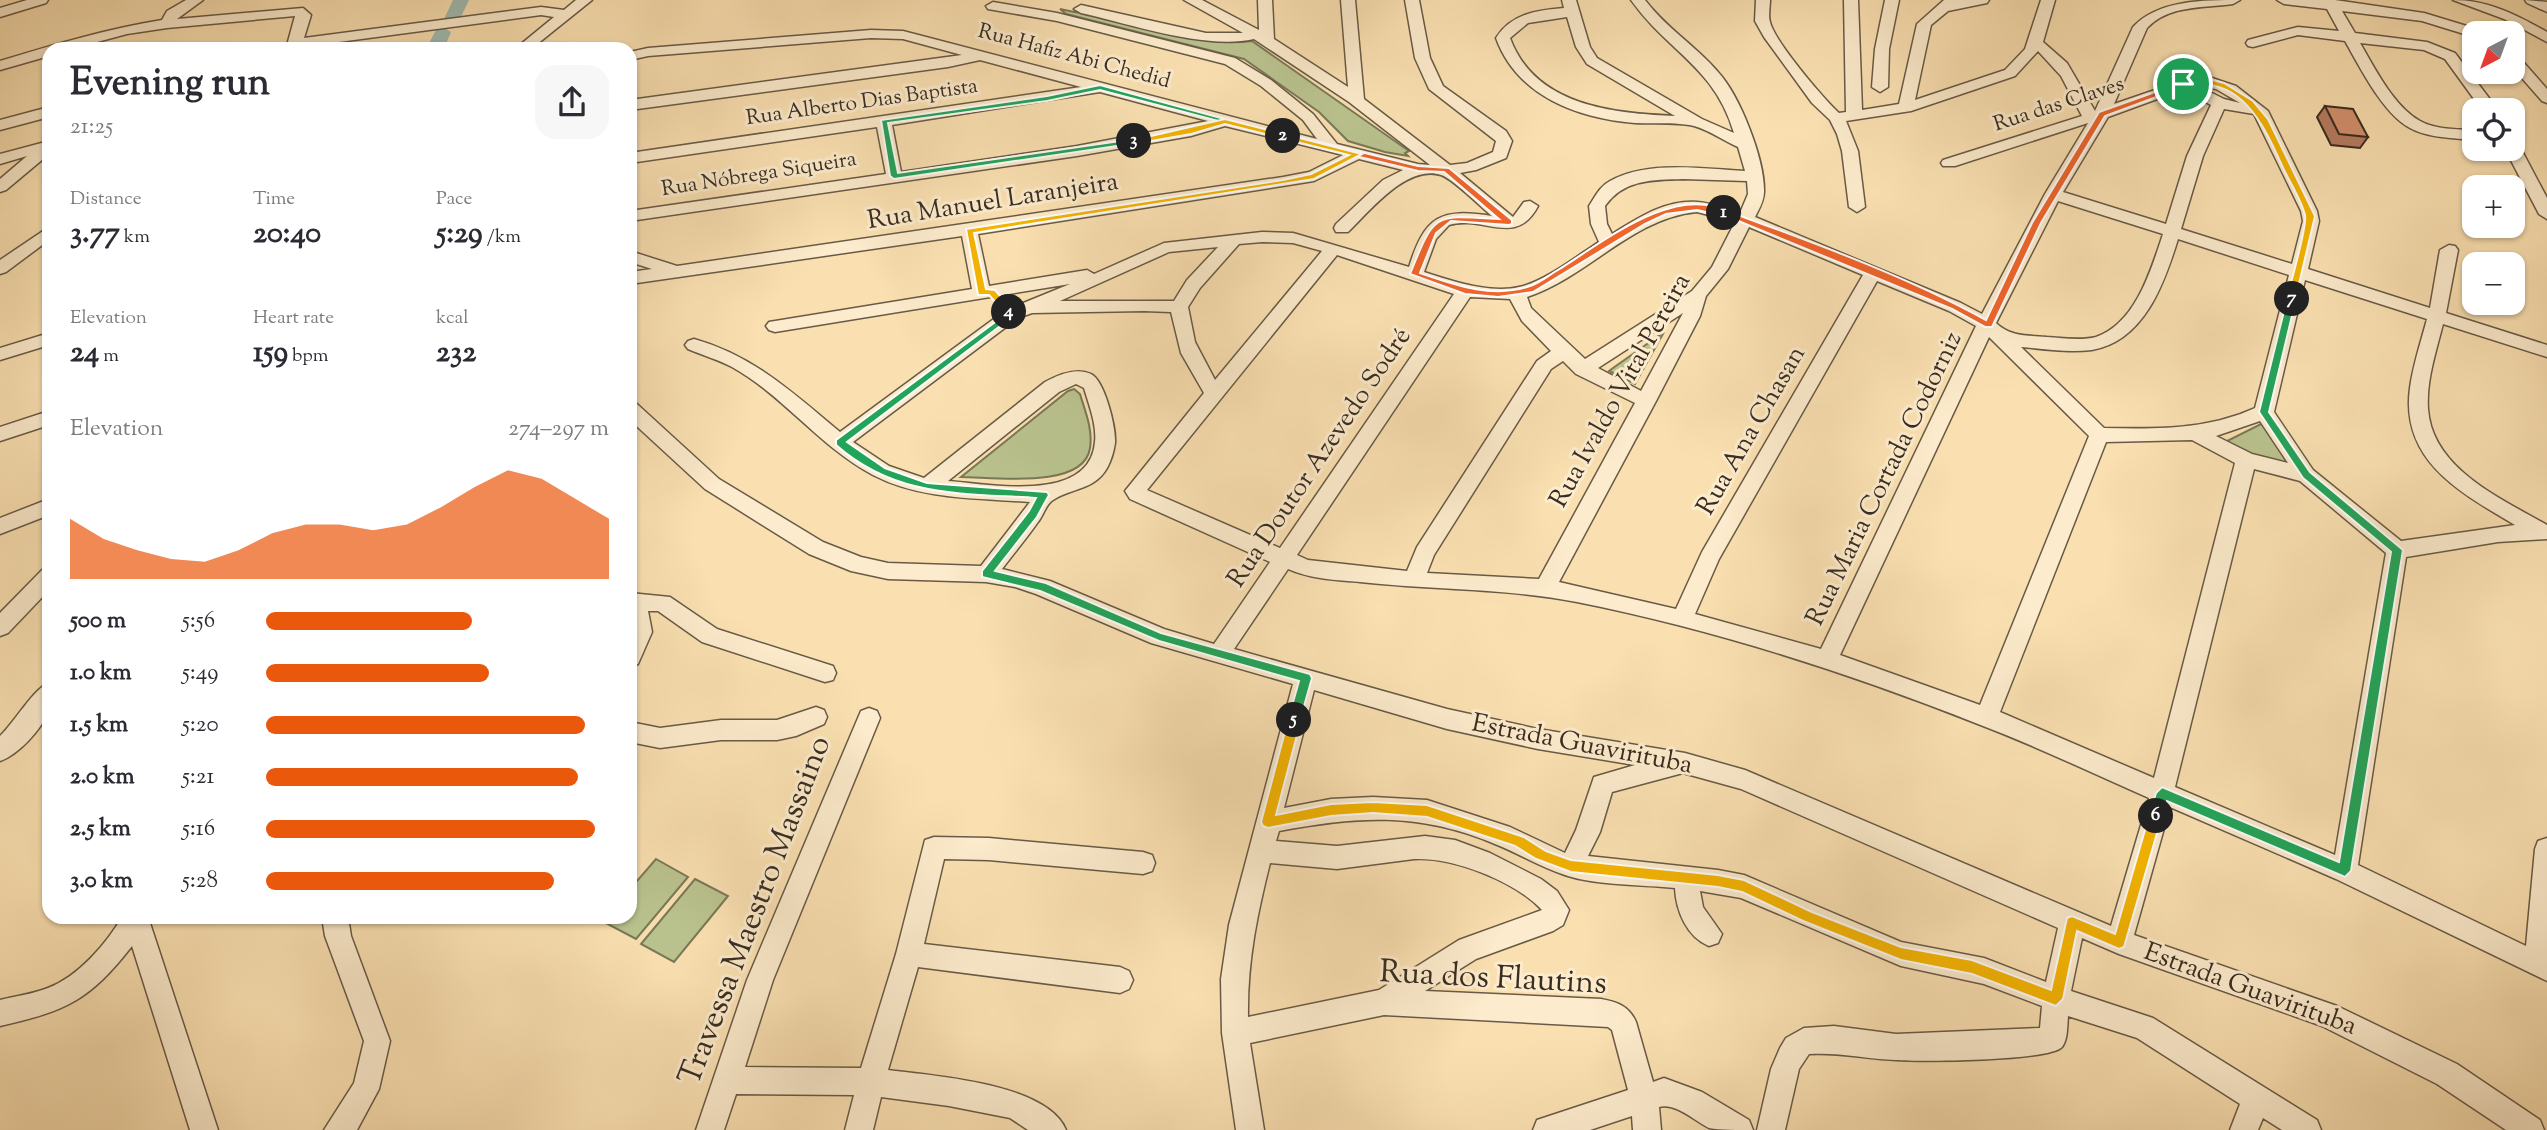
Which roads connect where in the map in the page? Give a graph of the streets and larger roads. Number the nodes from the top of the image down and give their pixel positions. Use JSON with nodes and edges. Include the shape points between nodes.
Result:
{"nodes":[{"id":1,"x":41,"y":0,"type":"edge"},
{"id":2,"x":196,"y":0,"type":"edge"},
{"id":3,"x":585,"y":0,"type":"edge"},
{"id":4,"x":1192,"y":0,"type":"edge"},
{"id":5,"x":1265,"y":0,"type":"edge"},
{"id":6,"x":1412,"y":0,"type":"edge"},
{"id":7,"x":1638,"y":0,"type":"edge"},
{"id":8,"x":1763,"y":0,"type":"edge"},
{"id":9,"x":1851,"y":0,"type":"edge"},
{"id":10,"x":1892,"y":0,"type":"edge"},
{"id":11,"x":1982,"y":0,"type":"edge"},
{"id":12,"x":2048,"y":0,"type":"edge"},
{"id":13,"x":2233,"y":0,"type":"edge"},
{"id":14,"x":2284,"y":0,"type":"edge"},
{"id":15,"x":2460,"y":0,"type":"edge"},
{"id":16,"x":2532,"y":0,"type":"edge"},
{"id":17,"x":1043,"y":1,"type":"edge"},
{"id":18,"x":1352,"y":1,"type":"edge"},
{"id":19,"x":1950,"y":3,"type":"edge"},
{"id":20,"x":2330,"y":3,"type":"edge"},
{"id":21,"x":993,"y":6,"type":"dead end"},
{"id":22,"x":1570,"y":6,"type":"edge"},
{"id":23,"x":2547,"y":8,"type":"edge"},
{"id":24,"x":0,"y":13,"type":"edge"},
{"id":25,"x":565,"y":14,"type":"junction"},
{"id":26,"x":1057,"y":17,"type":"junction"},
{"id":27,"x":1266,"y":18,"type":"junction"},
{"id":28,"x":1235,"y":22,"type":"junction"},
{"id":29,"x":167,"y":24,"type":"junction"},
{"id":30,"x":2462,"y":29,"type":"edge"},
{"id":31,"x":2347,"y":36,"type":"junction"},
{"id":32,"x":1262,"y":37,"type":"junction"},
{"id":33,"x":2547,"y":38,"type":"edge"},
{"id":34,"x":81,"y":42,"type":"edge"},
{"id":35,"x":295,"y":42,"type":"edge"},
{"id":36,"x":322,"y":42,"type":"edge"},
{"id":37,"x":531,"y":42,"type":"edge"},
{"id":38,"x":2253,"y":43,"type":"dead end"},
{"id":39,"x":2037,"y":44,"type":"junction"},
{"id":40,"x":42,"y":53,"type":"edge"},
{"id":41,"x":637,"y":54,"type":"edge"},
{"id":42,"x":981,"y":55,"type":"junction"},
{"id":43,"x":0,"y":66,"type":"edge"},
{"id":44,"x":2525,"y":72,"type":"edge"},
{"id":45,"x":1356,"y":76,"type":"junction"},
{"id":46,"x":1328,"y":82,"type":"junction"},
{"id":47,"x":2183,"y":84,"type":"junction"},
{"id":48,"x":1881,"y":86,"type":"dead end"},
{"id":49,"x":1100,"y":88,"type":"junction"},
{"id":50,"x":2545,"y":91,"type":"edge"},
{"id":51,"x":2481,"y":98,"type":"edge"},
{"id":52,"x":1357,"y":103,"type":"junction"},
{"id":53,"x":2219,"y":103,"type":"junction"},
{"id":54,"x":637,"y":104,"type":"edge"},
{"id":55,"x":1906,"y":108,"type":"junction"},
{"id":56,"x":2260,"y":111,"type":"junction"},
{"id":57,"x":42,"y":114,"type":"edge"},
{"id":58,"x":1854,"y":116,"type":"junction"},
{"id":59,"x":2096,"y":116,"type":"junction"},
{"id":60,"x":1836,"y":118,"type":"junction"},
{"id":61,"x":1225,"y":121,"type":"junction"},
{"id":62,"x":1697,"y":121,"type":"junction"},
{"id":63,"x":884,"y":122,"type":"junction"},
{"id":64,"x":0,"y":125,"type":"edge"},
{"id":65,"x":2462,"y":133,"type":"edge"},
{"id":66,"x":1743,"y":143,"type":"junction"},
{"id":67,"x":42,"y":148,"type":"edge"},
{"id":68,"x":1332,"y":149,"type":"junction"},
{"id":69,"x":42,"y":152,"type":"edge"},
{"id":70,"x":1357,"y":154,"type":"junction"},
{"id":71,"x":637,"y":157,"type":"edge"},
{"id":72,"x":0,"y":159,"type":"edge"},
{"id":73,"x":2519,"y":161,"type":"edge"},
{"id":74,"x":1949,"y":163,"type":"dead end"},
{"id":75,"x":1418,"y":169,"type":"junction"},
{"id":76,"x":1446,"y":170,"type":"junction"},
{"id":77,"x":894,"y":176,"type":"junction"},
{"id":78,"x":1755,"y":176,"type":"junction"},
{"id":79,"x":0,"y":187,"type":"edge"},
{"id":80,"x":2053,"y":194,"type":"junction"},
{"id":81,"x":1530,"y":206,"type":"dead end"},
{"id":82,"x":1857,"y":207,"type":"dead end"},
{"id":83,"x":2547,"y":214,"type":"edge"},
{"id":84,"x":637,"y":215,"type":"edge"},
{"id":85,"x":1745,"y":219,"type":"junction"},
{"id":86,"x":1509,"y":222,"type":"junction"},
{"id":87,"x":1342,"y":228,"type":"dead end"},
{"id":88,"x":969,"y":231,"type":"junction"},
{"id":89,"x":2172,"y":232,"type":"junction"},
{"id":90,"x":42,"y":237,"type":"edge"},
{"id":91,"x":1234,"y":240,"type":"junction"},
{"id":92,"x":1608,"y":243,"type":"junction"},
{"id":93,"x":1333,"y":248,"type":"junction"},
{"id":94,"x":2449,"y":250,"type":"dead end"},
{"id":95,"x":637,"y":258,"type":"edge"},
{"id":96,"x":0,"y":268,"type":"edge"},
{"id":97,"x":676,"y":272,"type":"junction"},
{"id":98,"x":1873,"y":272,"type":"junction"},
{"id":99,"x":1111,"y":273,"type":"junction"},
{"id":100,"x":2298,"y":273,"type":"junction"},
{"id":101,"x":1415,"y":274,"type":"junction"},
{"id":102,"x":637,"y":277,"type":"edge"},
{"id":103,"x":1465,"y":291,"type":"junction"},
{"id":104,"x":987,"y":293,"type":"junction"},
{"id":105,"x":1518,"y":293,"type":"junction"},
{"id":106,"x":1698,"y":295,"type":"junction"},
{"id":107,"x":1178,"y":307,"type":"junction"},
{"id":108,"x":1020,"y":311,"type":"junction"},
{"id":109,"x":2437,"y":315,"type":"junction"},
{"id":110,"x":1988,"y":325,"type":"junction"},
{"id":111,"x":775,"y":326,"type":"dead end"},
{"id":112,"x":2003,"y":339,"type":"junction"},
{"id":113,"x":42,"y":341,"type":"edge"},
{"id":114,"x":694,"y":345,"type":"dead end"},
{"id":115,"x":2547,"y":351,"type":"edge"},
{"id":116,"x":1562,"y":352,"type":"junction"},
{"id":117,"x":0,"y":354,"type":"edge"},
{"id":118,"x":1583,"y":369,"type":"junction"},
{"id":119,"x":1214,"y":393,"type":"junction"},
{"id":120,"x":1647,"y":401,"type":"junction"},
{"id":121,"x":2264,"y":412,"type":"junction"},
{"id":122,"x":637,"y":415,"type":"edge"},
{"id":123,"x":42,"y":420,"type":"edge"},
{"id":124,"x":0,"y":434,"type":"edge"},
{"id":125,"x":2197,"y":434,"type":"junction"},
{"id":126,"x":2099,"y":435,"type":"junction"},
{"id":127,"x":840,"y":442,"type":"junction"},
{"id":128,"x":2246,"y":460,"type":"junction"},
{"id":129,"x":2306,"y":475,"type":"junction"},
{"id":130,"x":926,"y":487,"type":"junction"},
{"id":131,"x":1044,"y":495,"type":"junction"},
{"id":132,"x":42,"y":510,"type":"edge"},
{"id":133,"x":0,"y":526,"type":"edge"},
{"id":134,"x":2544,"y":532,"type":"edge"},
{"id":135,"x":2397,"y":550,"type":"junction"},
{"id":136,"x":1283,"y":560,"type":"junction"},
{"id":137,"x":986,"y":574,"type":"junction"},
{"id":138,"x":1414,"y":580,"type":"junction"},
{"id":139,"x":42,"y":583,"type":"edge"},
{"id":140,"x":1545,"y":588,"type":"junction"},
{"id":141,"x":637,"y":603,"type":"edge"},
{"id":142,"x":637,"y":608,"type":"edge"},
{"id":143,"x":1682,"y":619,"type":"junction"},
{"id":144,"x":0,"y":627,"type":"edge"},
{"id":145,"x":637,"y":641,"type":"edge"},
{"id":146,"x":1219,"y":654,"type":"junction"},
{"id":147,"x":1827,"y":660,"type":"junction"},
{"id":148,"x":825,"y":673,"type":"dead end"},
{"id":149,"x":1306,"y":678,"type":"junction"},
{"id":150,"x":42,"y":702,"type":"edge"},
{"id":151,"x":816,"y":717,"type":"dead end"},
{"id":152,"x":1987,"y":717,"type":"junction"},
{"id":153,"x":869,"y":718,"type":"dead end"},
{"id":154,"x":637,"y":733,"type":"edge"},
{"id":155,"x":0,"y":751,"type":"edge"},
{"id":156,"x":1685,"y":763,"type":"junction"},
{"id":157,"x":2162,"y":793,"type":"junction"},
{"id":158,"x":1268,"y":822,"type":"junction"},
{"id":159,"x":2547,"y":849,"type":"edge"},
{"id":160,"x":1261,"y":850,"type":"junction"},
{"id":161,"x":1143,"y":863,"type":"dead end"},
{"id":162,"x":1571,"y":866,"type":"junction"},
{"id":163,"x":2345,"y":871,"type":"junction"},
{"id":164,"x":1688,"y":878,"type":"junction"},
{"id":165,"x":2072,"y":923,"type":"junction"},
{"id":166,"x":132,"y":924,"type":"edge"},
{"id":167,"x":138,"y":924,"type":"edge"},
{"id":168,"x":336,"y":924,"type":"edge"},
{"id":169,"x":1709,"y":934,"type":"dead end"},
{"id":170,"x":2119,"y":942,"type":"junction"},
{"id":171,"x":909,"y":954,"type":"junction"},
{"id":172,"x":2543,"y":966,"type":"edge"},
{"id":173,"x":1120,"y":980,"type":"dead end"},
{"id":174,"x":2056,"y":999,"type":"junction"},
{"id":175,"x":1384,"y":1002,"type":"junction"},
{"id":176,"x":0,"y":1013,"type":"edge"},
{"id":177,"x":1235,"y":1033,"type":"junction"},
{"id":178,"x":726,"y":1080,"type":"junction"},
{"id":179,"x":872,"y":1082,"type":"junction"},
{"id":180,"x":1644,"y":1097,"type":"junction"},
{"id":181,"x":2256,"y":1099,"type":"junction"},
{"id":182,"x":204,"y":1130,"type":"edge"},
{"id":183,"x":338,"y":1130,"type":"edge"},
{"id":184,"x":710,"y":1130,"type":"edge"},
{"id":185,"x":859,"y":1130,"type":"edge"},
{"id":186,"x":1052,"y":1130,"type":"edge"},
{"id":187,"x":1250,"y":1130,"type":"edge"},
{"id":188,"x":1547,"y":1130,"type":"edge"},
{"id":189,"x":1647,"y":1130,"type":"edge"},
{"id":190,"x":1739,"y":1130,"type":"edge"},
{"id":191,"x":1771,"y":1130,"type":"edge"},
{"id":192,"x":2245,"y":1130,"type":"edge"},
{"id":193,"x":2307,"y":1130,"type":"edge"},
{"id":194,"x":2530,"y":1130,"type":"edge"}],
"edges":[{"from":1,"to":24,"type":"street"},
{"from":2,"to":29,"type":"street","via":[[172,14]]},
{"from":3,"to":25,"type":"street"},
{"from":4,"to":28,"type":"street"},
{"from":5,"to":27,"type":"street"},
{"from":6,"to":76,"type":"street","name":"Rua Hafiz Abi Chedid","via":[[1430,79],[1504,141],[1500,155],[1492,160]]},
{"from":7,"to":66,"type":"street","via":[[1727,94]]},
{"from":8,"to":60,"type":"street","via":[[1762,20],[1771,37],[1817,100]]},
{"from":9,"to":58,"type":"street"},
{"from":10,"to":48,"type":"street","via":[[1882,49]]},
{"from":11,"to":19,"type":"street"},
{"from":12,"to":39,"type":"street"},
{"from":13,"to":59,"type":"street","name":"Rua Maria Cortada Codorniz","via":[[2182,6],[2143,23]]},
{"from":14,"to":20,"type":"street"},
{"from":15,"to":33,"type":"street","via":[[2508,16]]},
{"from":16,"to":23,"type":"street"},
{"from":17,"to":26,"type":"street"},
{"from":17,"to":32,"type":"street","via":[[1206,37]]},
{"from":18,"to":45,"type":"street"},
{"from":19,"to":55,"type":"street","via":[[1924,24]]},
{"from":20,"to":30,"type":"street","via":[[2424,17]]},
{"from":20,"to":31,"type":"street"},
{"from":21,"to":26,"type":"street"},
{"from":22,"to":62,"type":"street","via":[[1592,61]]},
{"from":22,"to":62,"type":"street","via":[[1510,27],[1503,38],[1517,70],[1571,107],[1598,115]]},
{"from":25,"to":36,"type":"street","via":[[541,11]]},
{"from":25,"to":37,"type":"street"},
{"from":26,"to":68,"type":"street","via":[[1230,61],[1308,117]]},
{"from":27,"to":28,"type":"street"},
{"from":27,"to":32,"type":"street"},
{"from":28,"to":32,"type":"street"},
{"from":29,"to":34,"type":"street"},
{"from":29,"to":35,"type":"street","via":[[298,11],[304,15]]},
{"from":31,"to":38,"type":"street","via":[[2298,31]]},
{"from":31,"to":51,"type":"street","via":[[2440,50],[2450,56]]},
{"from":31,"to":65,"type":"street","via":[[2410,122]]},
{"from":32,"to":46,"type":"street"},
{"from":39,"to":55,"type":"street","via":[[2010,73]]},
{"from":39,"to":59,"type":"street","via":[[2058,60]]},
{"from":40,"to":43,"type":"street"},
{"from":41,"to":42,"type":"street","name":"Rua Hafiz Abi Chedid","via":[[871,34],[903,36]]},
{"from":42,"to":49,"type":"street","name":"Rua Hafiz Abi Chedid"},
{"from":42,"to":54,"type":"street"},
{"from":44,"to":50,"type":"street"},
{"from":45,"to":46,"type":"street"},
{"from":45,"to":52,"type":"street"},
{"from":46,"to":52,"type":"street"},
{"from":47,"to":53,"type":"street"},
{"from":47,"to":56,"type":"street","via":[[2211,81]]},
{"from":47,"to":59,"type":"street","name":"Rua das Claves"},
{"from":49,"to":61,"type":"street","name":"Rua Hafiz Abi Chedid"},
{"from":49,"to":63,"type":"street","name":"Rua Alberto Dias Baptista"},
{"from":52,"to":76,"type":"street"},
{"from":53,"to":56,"type":"street"},
{"from":53,"to":89,"type":"street","via":[[2195,157]]},
{"from":55,"to":58,"type":"street"},
{"from":56,"to":100,"type":"street","via":[[2310,216]]},
{"from":57,"to":64,"type":"street"},
{"from":58,"to":60,"type":"street"},
{"from":59,"to":74,"type":"street","name":"Rua das Claves"},
{"from":59,"to":80,"type":"street","name":"Rua Maria Cortada Codorniz"},
{"from":60,"to":82,"type":"street","via":[[1850,151]]},
{"from":61,"to":68,"type":"street","name":"Rua Hafiz Abi Chedid"},
{"from":61,"to":77,"type":"street","name":"Rua Nóbrega Siqueira","via":[[1077,151]]},
{"from":62,"to":66,"type":"street"},
{"from":63,"to":71,"type":"street","name":"Rua Alberto Dias Baptista"},
{"from":63,"to":77,"type":"street"},
{"from":66,"to":78,"type":"street"},
{"from":67,"to":72,"type":"street"},
{"from":68,"to":70,"type":"street","name":"Rua Hafiz Abi Chedid"},
{"from":69,"to":79,"type":"street"},
{"from":70,"to":75,"type":"street","name":"Rua Hafiz Abi Chedid"},
{"from":70,"to":88,"type":"street","name":"Rua Manuel Laranjeira","via":[[1314,176]]},
{"from":73,"to":83,"type":"street"},
{"from":75,"to":76,"type":"street","name":"Rua Hafiz Abi Chedid"},
{"from":75,"to":87,"type":"street","via":[[1389,183]]},
{"from":76,"to":86,"type":"street"},
{"from":77,"to":84,"type":"street","name":"Rua Nóbrega Siqueira"},
{"from":78,"to":85,"type":"street","name":"Rua Ivaldo Vital Pereira","via":[[1756,194]]},
{"from":78,"to":92,"type":"street","via":[[1631,178],[1614,186],[1597,206]]},
{"from":80,"to":89,"type":"street"},
{"from":80,"to":110,"type":"street","name":"Rua Maria Cortada Codorniz"},
{"from":81,"to":86,"type":"street","via":[[1520,220]]},
{"from":85,"to":92,"type":"street","via":[[1708,208],[1685,207],[1653,216]]},
{"from":85,"to":98,"type":"street"},
{"from":85,"to":106,"type":"street","name":"Rua Ivaldo Vital Pereira","via":[[1719,269]]},
{"from":86,"to":101,"type":"street","via":[[1443,221],[1432,232]]},
{"from":88,"to":97,"type":"street","name":"Rua Manuel Laranjeira"},
{"from":88,"to":104,"type":"street"},
{"from":89,"to":100,"type":"street"},
{"from":89,"to":112,"type":"street","via":[[2146,300],[2131,325],[2117,336],[2082,344]]},
{"from":90,"to":96,"type":"street"},
{"from":91,"to":93,"type":"street","via":[[1281,236]]},
{"from":91,"to":99,"type":"street","via":[[1164,248]]},
{"from":91,"to":107,"type":"street"},
{"from":92,"to":105,"type":"street","via":[[1533,289]]},
{"from":93,"to":101,"type":"street"},
{"from":93,"to":119,"type":"street"},
{"from":94,"to":109,"type":"street"},
{"from":95,"to":97,"type":"street"},
{"from":97,"to":102,"type":"street","name":"Rua Manuel Laranjeira"},
{"from":98,"to":110,"type":"street"},
{"from":98,"to":143,"type":"street","name":"Rua Ana Chasan","via":[[1709,558]]},
{"from":99,"to":104,"type":"street"},
{"from":99,"to":108,"type":"street"},
{"from":100,"to":109,"type":"street"},
{"from":100,"to":121,"type":"street"},
{"from":101,"to":103,"type":"street"},
{"from":103,"to":105,"type":"street"},
{"from":103,"to":136,"type":"street","name":"Rua Doutor Azevedo Sodré"},
{"from":104,"to":108,"type":"street"},
{"from":104,"to":111,"type":"street"},
{"from":105,"to":116,"type":"street","via":[[1526,313]]},
{"from":106,"to":118,"type":"street"},
{"from":106,"to":120,"type":"street","name":"Rua Ivaldo Vital Pereira"},
{"from":107,"to":108,"type":"street"},
{"from":107,"to":119,"type":"street","via":[[1185,339]]},
{"from":108,"to":127,"type":"street"},
{"from":109,"to":115,"type":"street"},
{"from":109,"to":134,"type":"street","via":[[2417,396],[2429,448],[2458,478]]},
{"from":110,"to":112,"type":"street"},
{"from":110,"to":147,"type":"street","name":"Rua Maria Cortada Codorniz"},
{"from":112,"to":126,"type":"street"},
{"from":113,"to":117,"type":"street"},
{"from":114,"to":127,"type":"street","via":[[738,362],[764,379]]},
{"from":116,"to":118,"type":"street"},
{"from":116,"to":138,"type":"street","via":[[1544,365],[1424,553]]},
{"from":118,"to":120,"type":"street"},
{"from":119,"to":136,"type":"street","via":[[1135,491]]},
{"from":120,"to":140,"type":"street","name":"Rua Ivaldo Vital Pereira"},
{"from":121,"to":125,"type":"street","via":[[2242,423]]},
{"from":121,"to":129,"type":"street"},
{"from":122,"to":137,"type":"street","name":"Estrada Guavirituba","via":[[712,484],[816,548],[888,571]]},
{"from":123,"to":124,"type":"street"},
{"from":125,"to":126,"type":"street"},
{"from":125,"to":128,"type":"street"},
{"from":126,"to":152,"type":"street"},
{"from":127,"to":130,"type":"street","via":[[882,471]]},
{"from":128,"to":129,"type":"street"},
{"from":128,"to":157,"type":"street"},
{"from":129,"to":135,"type":"street"},
{"from":130,"to":131,"type":"street"},
{"from":130,"to":131,"type":"street","via":[[1052,387],[1065,380],[1086,379],[1093,386],[1105,432],[1102,455],[1091,474]]},
{"from":131,"to":137,"type":"street"},
{"from":132,"to":133,"type":"street"},
{"from":134,"to":135,"type":"street","via":[[2498,534]]},
{"from":135,"to":163,"type":"street"},
{"from":136,"to":138,"type":"street","via":[[1322,572]]},
{"from":136,"to":146,"type":"street","name":"Rua Doutor Azevedo Sodré"},
{"from":137,"to":146,"type":"street","name":"Estrada Guavirituba","via":[[1042,587],[1159,637]]},
{"from":138,"to":140,"type":"street"},
{"from":139,"to":144,"type":"street"},
{"from":140,"to":143,"type":"street"},
{"from":141,"to":148,"type":"street","via":[[662,603],[710,636]]},
{"from":142,"to":145,"type":"street","via":[[641,632]]},
{"from":143,"to":147,"type":"street"},
{"from":146,"to":149,"type":"street","name":"Estrada Guavirituba"},
{"from":147,"to":152,"type":"street"},
{"from":149,"to":156,"type":"street","name":"Estrada Guavirituba","via":[[1447,719]]},
{"from":149,"to":158,"type":"street"},
{"from":150,"to":155,"type":"street"},
{"from":151,"to":154,"type":"street","via":[[777,730],[721,730],[660,738]]},
{"from":152,"to":157,"type":"street"},
{"from":153,"to":178,"type":"street","name":"Travessa Maestro Massaino","via":[[764,969]]},
{"from":156,"to":162,"type":"street","via":[[1602,785],[1588,832]]},
{"from":156,"to":165,"type":"street","name":"Estrada Guavirituba","via":[[1745,780]]},
{"from":157,"to":163,"type":"street"},
{"from":157,"to":170,"type":"street"},
{"from":158,"to":160,"type":"street"},
{"from":158,"to":162,"type":"street","via":[[1331,810],[1427,811],[1510,838]]},
{"from":159,"to":172,"type":"street"},
{"from":160,"to":175,"type":"street","via":[[1330,857],[1425,847],[1449,849],[1507,874],[1548,899],[1556,910],[1544,923],[1468,949]]},
{"from":160,"to":177,"type":"street","via":[[1234,979]]},
{"from":161,"to":171,"type":"street","via":[[933,848]]},
{"from":162,"to":164,"type":"street"},
{"from":163,"to":172,"type":"street"},
{"from":164,"to":169,"type":"street","via":[[1690,912]]},
{"from":164,"to":174,"type":"street","via":[[1756,891],[1901,954],[1972,967]]},
{"from":165,"to":170,"type":"street","name":"Estrada Guavirituba"},
{"from":165,"to":174,"type":"street"},
{"from":166,"to":176,"type":"street","via":[[86,979],[65,995]]},
{"from":167,"to":182,"type":"street"},
{"from":168,"to":183,"type":"street","via":[[377,1041],[376,1059],[359,1106]]},
{"from":170,"to":194,"type":"street","name":"Estrada Guavirituba","via":[[2340,1020],[2447,1074]]},
{"from":171,"to":173,"type":"street"},
{"from":171,"to":179,"type":"street"},
{"from":174,"to":181,"type":"street","via":[[2155,1032]]},
{"from":174,"to":191,"type":"street","via":[[2053,1037],[2040,1043],[1896,1047],[1834,1039],[1804,1041],[1792,1051]]},
{"from":175,"to":177,"type":"street","name":"Rua dos Flautins"},
{"from":175,"to":180,"type":"street","name":"Rua dos Flautins","via":[[1615,1016],[1623,1022]]},
{"from":177,"to":187,"type":"street"},
{"from":178,"to":179,"type":"street"},
{"from":178,"to":184,"type":"street","name":"Travessa Maestro Massaino"},
{"from":179,"to":185,"type":"street"},
{"from":179,"to":186,"type":"street","via":[[1014,1105]]},
{"from":180,"to":188,"type":"street"},
{"from":180,"to":189,"type":"street"},
{"from":180,"to":190,"type":"street","via":[[1664,1092],[1678,1096]]},
{"from":181,"to":192,"type":"street"},
{"from":181,"to":193,"type":"street"}]}
